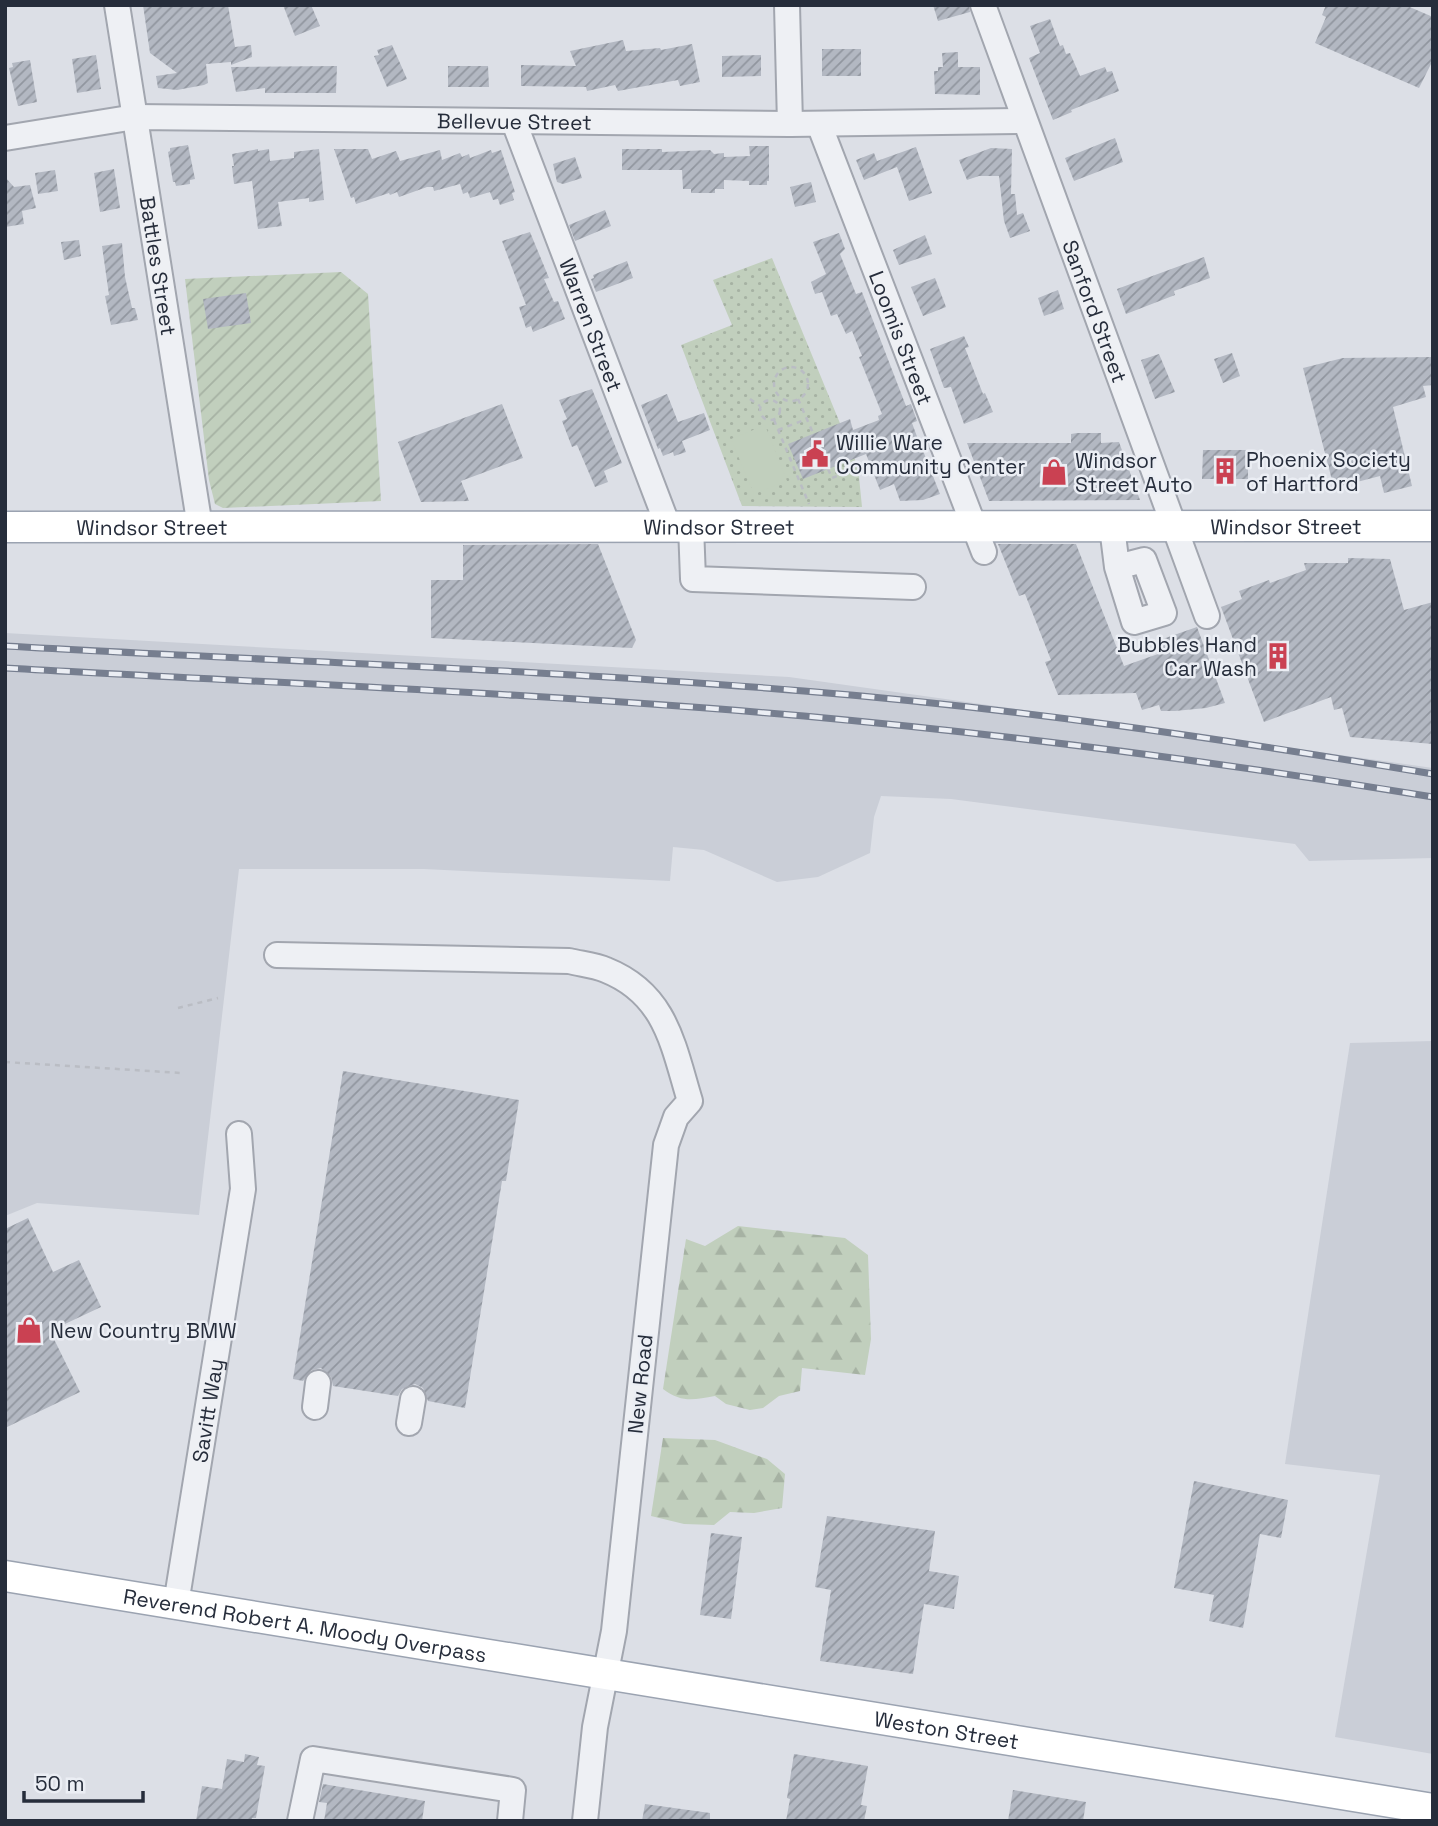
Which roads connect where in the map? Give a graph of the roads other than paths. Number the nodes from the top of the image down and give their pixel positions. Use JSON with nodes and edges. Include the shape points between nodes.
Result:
{"nodes":[{"id":1,"x":117,"y":5,"type":"edge"},
{"id":2,"x":788,"y":5,"type":"edge"},
{"id":3,"x":983,"y":5,"type":"edge"},
{"id":4,"x":135,"y":117,"type":"junction"},
{"id":5,"x":1024,"y":121,"type":"junction"},
{"id":6,"x":514,"y":122,"type":"junction"},
{"id":7,"x":790,"y":124,"type":"junction"},
{"id":8,"x":819,"y":124,"type":"junction"},
{"id":9,"x":5,"y":138,"type":"edge"},
{"id":10,"x":679,"y":526,"type":"junction"},
{"id":11,"x":1174,"y":526,"type":"junction"},
{"id":12,"x":1433,"y":526,"type":"edge"},
{"id":13,"x":5,"y":527,"type":"edge"},
{"id":14,"x":200,"y":527,"type":"junction"},
{"id":15,"x":1112,"y":527,"type":"junction"},
{"id":16,"x":979,"y":539,"type":"junction"},
{"id":17,"x":1117,"y":567,"type":"dead end"},
{"id":18,"x":913,"y":587,"type":"dead end"},
{"id":19,"x":1208,"y":616,"type":"dead end"},
{"id":20,"x":276,"y":955,"type":"dead end"},
{"id":21,"x":239,"y":1134,"type":"dead end"},
{"id":22,"x":413,"y":1399,"type":"dead end"},
{"id":23,"x":409,"y":1423,"type":"dead end"},
{"id":24,"x":5,"y":1576,"type":"edge"},
{"id":25,"x":176,"y":1604,"type":"junction"},
{"id":26,"x":606,"y":1674,"type":"junction"},
{"id":27,"x":1433,"y":1809,"type":"edge"},
{"id":28,"x":300,"y":1821,"type":"edge"},
{"id":29,"x":510,"y":1821,"type":"edge"},
{"id":30,"x":585,"y":1821,"type":"edge"}],
"edges":[{"from":1,"to":4,"type":"street","name":"Battles Street"},
{"from":2,"to":7,"type":"street"},
{"from":3,"to":5,"type":"street","name":"Sanford Street"},
{"from":4,"to":6,"type":"street","name":"Bellevue Street"},
{"from":4,"to":9,"type":"street","name":"Bellevue Street"},
{"from":4,"to":14,"type":"street","name":"Battles Street"},
{"from":5,"to":8,"type":"street","name":"Bellevue Street"},
{"from":5,"to":11,"type":"street","name":"Sanford Street"},
{"from":6,"to":7,"type":"street","name":"Bellevue Street"},
{"from":6,"to":10,"type":"street","name":"Warren Street"},
{"from":7,"to":8,"type":"street","name":"Bellevue Street"},
{"from":8,"to":16,"type":"street","name":"Loomis Street"},
{"from":10,"to":14,"type":"main road","name":"Windsor Street"},
{"from":10,"to":16,"type":"main road","name":"Windsor Street"},
{"from":10,"to":18,"type":"street","name":"Warren Street","via":[[693,579]]},
{"from":11,"to":12,"type":"main road","name":"Windsor Street"},
{"from":11,"to":15,"type":"main road","name":"Windsor Street"},
{"from":11,"to":19,"type":"street","name":"Sanford Street"},
{"from":13,"to":14,"type":"main road","name":"Windsor Street"},
{"from":15,"to":16,"type":"main road","name":"Windsor Street"},
{"from":15,"to":17,"type":"street"},
{"from":20,"to":26,"type":"street","name":"New Road","via":[[569,961],[606,969],[638,987],[660,1012],[690,1101],[676,1117],[666,1145]]},
{"from":21,"to":25,"type":"street","name":"Savitt Way","via":[[243,1189]]},
{"from":22,"to":23,"type":"street"},
{"from":24,"to":25,"type":"main road","name":"Reverend Robert A. Moody Overpass"},
{"from":25,"to":26,"type":"main road","name":"Reverend Robert A. Moody Overpass"},
{"from":26,"to":27,"type":"main road","name":"Weston Street"},
{"from":26,"to":30,"type":"street"},
{"from":28,"to":29,"type":"street","via":[[313,1759],[513,1790]]}]}
